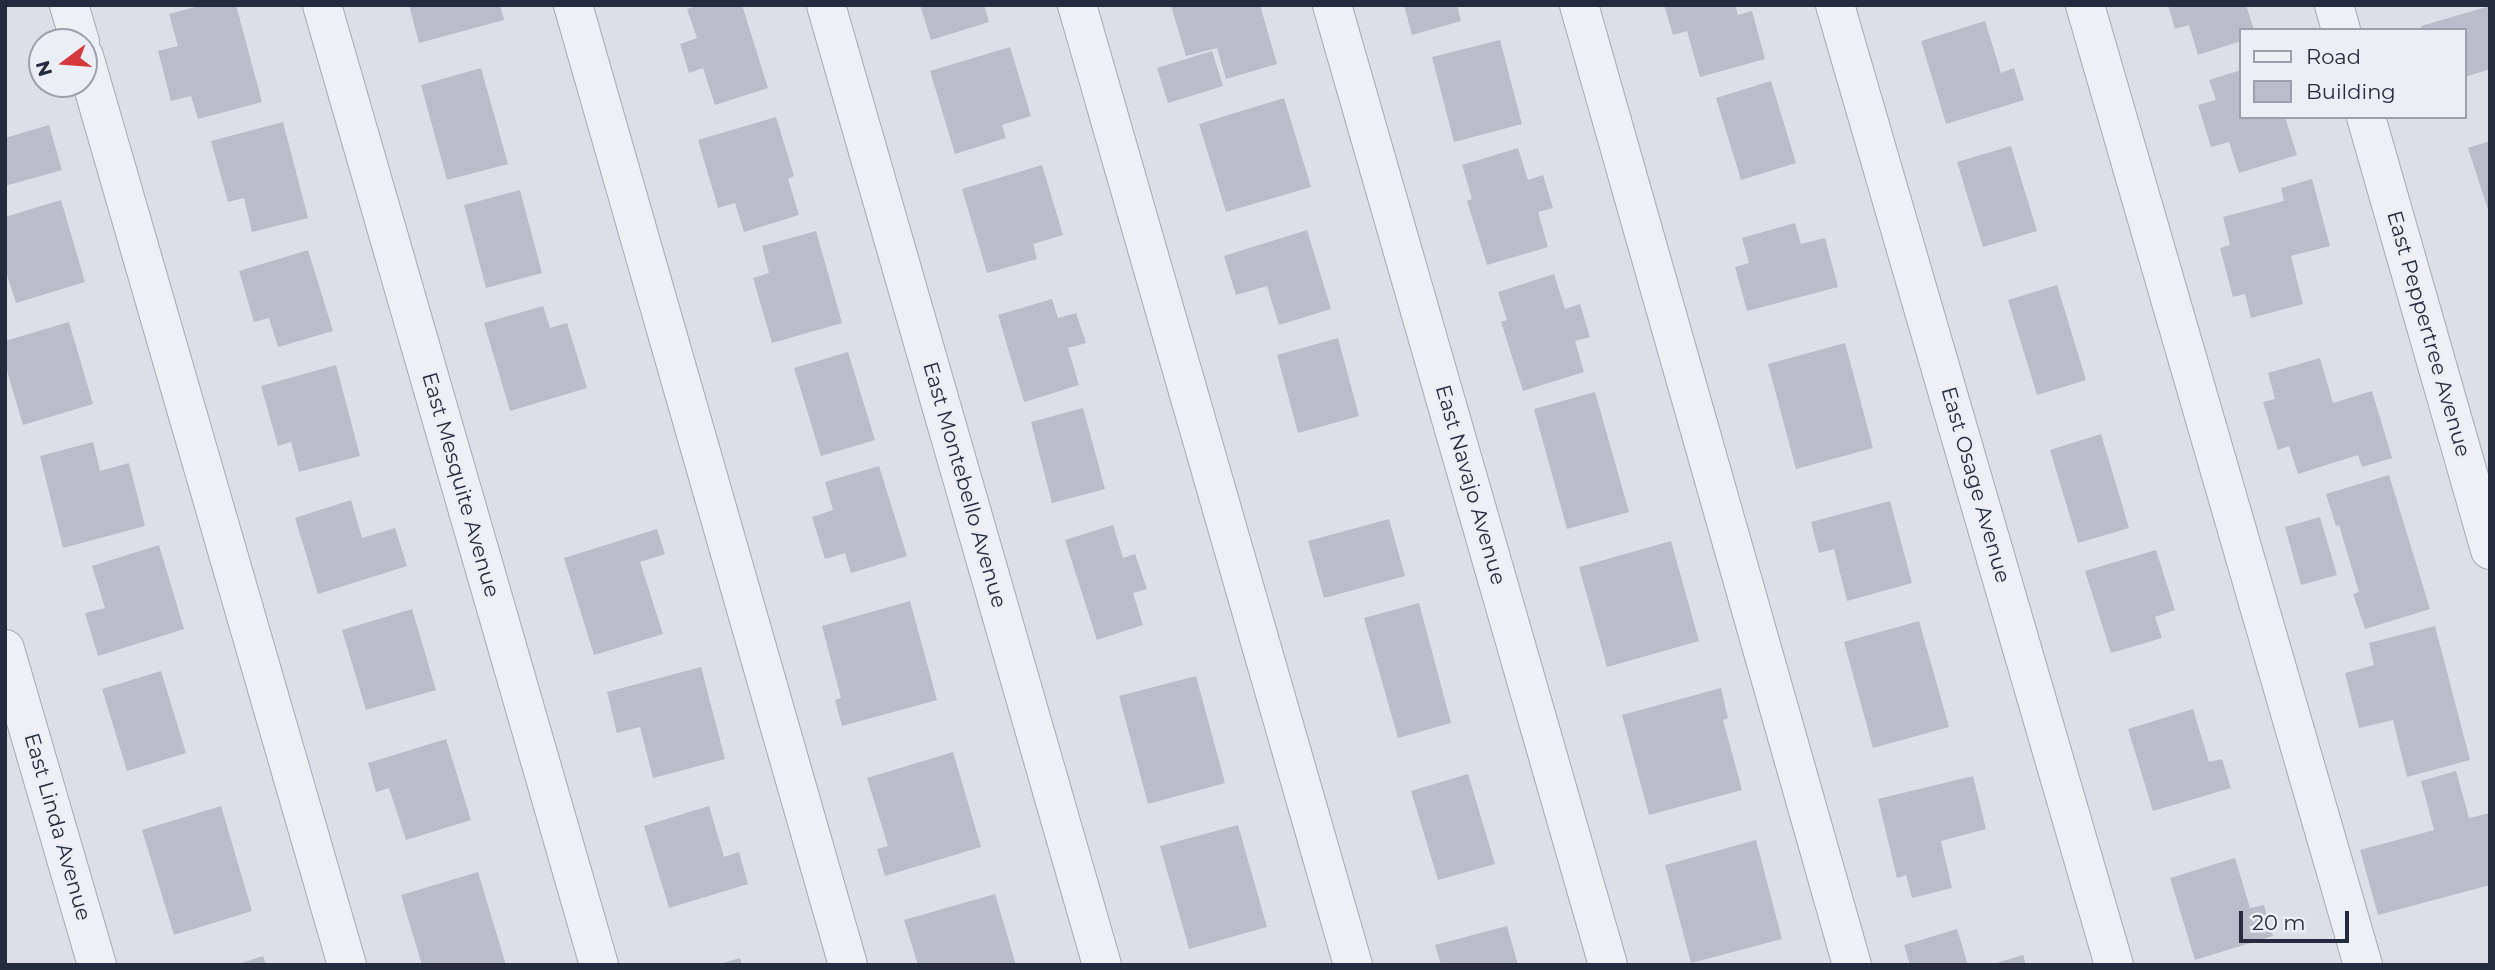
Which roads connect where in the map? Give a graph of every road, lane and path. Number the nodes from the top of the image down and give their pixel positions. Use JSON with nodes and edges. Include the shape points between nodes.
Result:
{"nodes":[{"id":1,"x":69,"y":5,"type":"edge"},
{"id":2,"x":322,"y":5,"type":"edge"},
{"id":3,"x":573,"y":5,"type":"edge"},
{"id":4,"x":826,"y":5,"type":"edge"},
{"id":5,"x":1077,"y":5,"type":"edge"},
{"id":6,"x":1332,"y":5,"type":"edge"},
{"id":7,"x":1579,"y":5,"type":"edge"},
{"id":8,"x":1835,"y":5,"type":"edge"},
{"id":9,"x":2085,"y":5,"type":"edge"},
{"id":10,"x":2334,"y":5,"type":"edge"},
{"id":11,"x":76,"y":28,"type":"edge"},
{"id":12,"x":2340,"y":28,"type":"edge"},
{"id":13,"x":96,"y":98,"type":"edge"},
{"id":14,"x":2367,"y":119,"type":"edge"},
{"id":15,"x":2490,"y":550,"type":"edge"},
{"id":16,"x":5,"y":649,"type":"edge"},
{"id":17,"x":96,"y":965,"type":"edge"},
{"id":18,"x":347,"y":965,"type":"edge"},
{"id":19,"x":598,"y":965,"type":"edge"},
{"id":20,"x":848,"y":965,"type":"edge"},
{"id":21,"x":1102,"y":965,"type":"edge"},
{"id":22,"x":1353,"y":965,"type":"edge"},
{"id":23,"x":1608,"y":965,"type":"edge"},
{"id":24,"x":1852,"y":965,"type":"edge"},
{"id":25,"x":2114,"y":965,"type":"edge"},
{"id":26,"x":2363,"y":965,"type":"edge"}],
"edges":[{"from":1,"to":11,"type":"street"},
{"from":2,"to":19,"type":"street","name":"East Mesquite Avenue"},
{"from":3,"to":20,"type":"street"},
{"from":4,"to":21,"type":"street","name":"East Montebello Avenue"},
{"from":5,"to":22,"type":"street"},
{"from":6,"to":23,"type":"street","name":"East Navajo Avenue"},
{"from":7,"to":24,"type":"street"},
{"from":8,"to":25,"type":"street","name":"East Osage Avenue"},
{"from":9,"to":26,"type":"street"},
{"from":10,"to":12,"type":"street"},
{"from":13,"to":18,"type":"street"},
{"from":14,"to":15,"type":"street","name":"East Peppertree Avenue"},
{"from":16,"to":17,"type":"street","name":"East Linda Avenue"}]}
